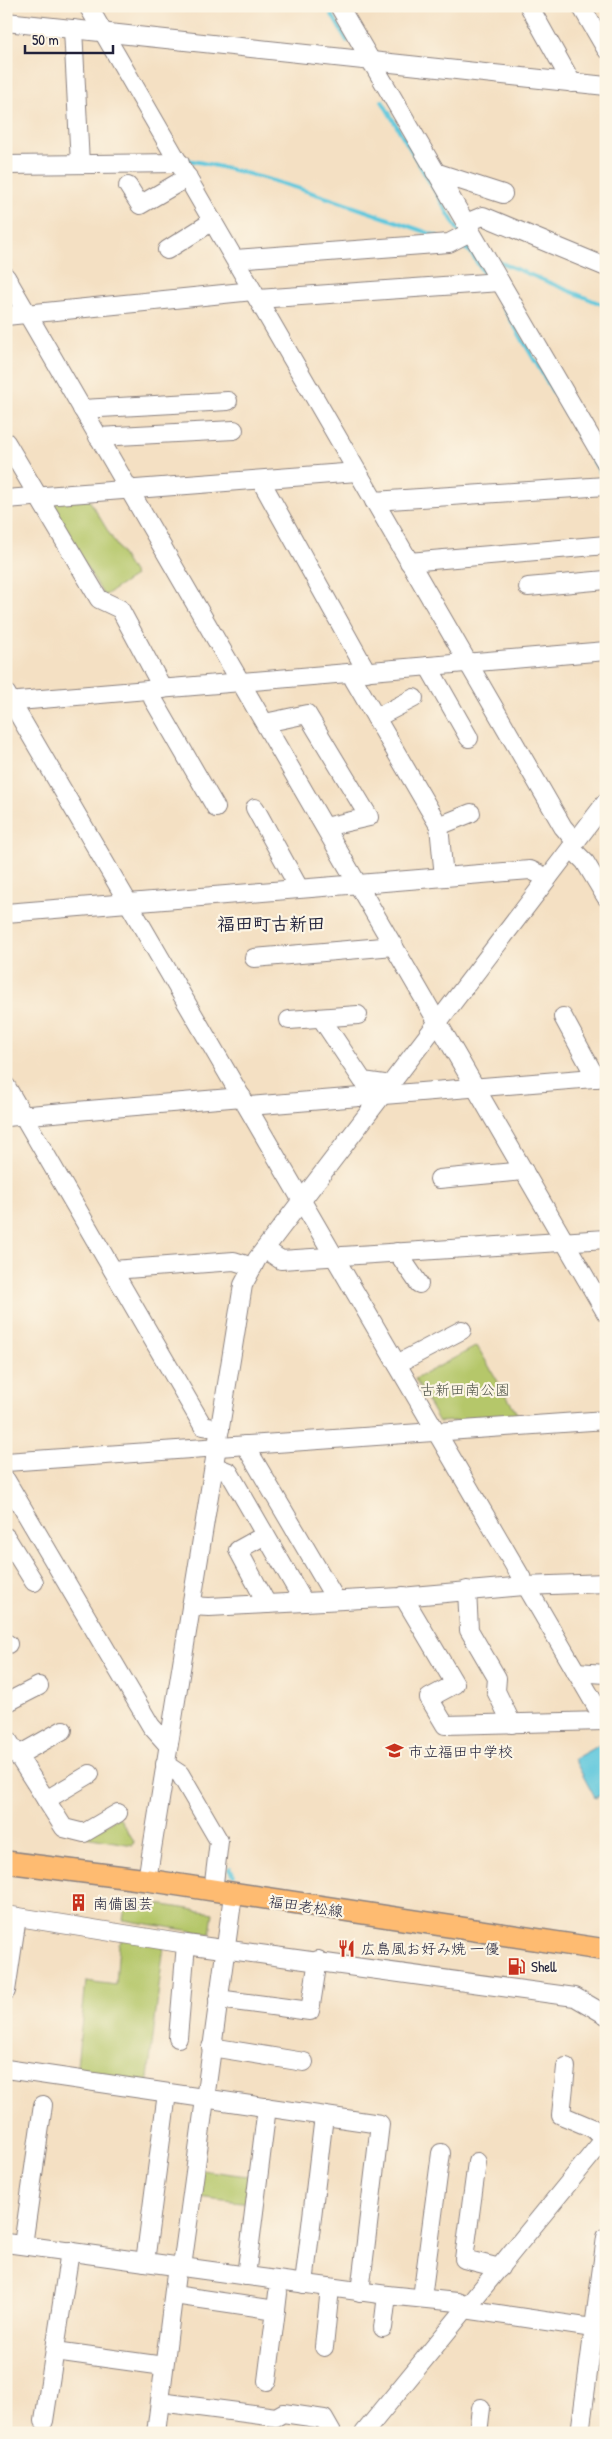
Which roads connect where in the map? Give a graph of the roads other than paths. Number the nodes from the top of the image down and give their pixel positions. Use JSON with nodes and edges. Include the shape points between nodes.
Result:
{"nodes":[{"id":1,"x":88,"y":6,"type":"edge"},
{"id":2,"x":338,"y":6,"type":"edge"},
{"id":3,"x":529,"y":6,"type":"edge"},
{"id":4,"x":581,"y":6,"type":"edge"},
{"id":5,"x":6,"y":22,"type":"edge"},
{"id":6,"x":73,"y":29,"type":"junction"},
{"id":7,"x":103,"y":32,"type":"junction"},
{"id":8,"x":606,"y":49,"type":"edge"},
{"id":9,"x":370,"y":60,"type":"junction"},
{"id":10,"x":572,"y":82,"type":"junction"},
{"id":11,"x":606,"y":86,"type":"edge"},
{"id":12,"x":80,"y":159,"type":"junction"},
{"id":13,"x":6,"y":164,"type":"edge"},
{"id":14,"x":179,"y":168,"type":"junction"},
{"id":15,"x":435,"y":172,"type":"junction"},
{"id":16,"x":128,"y":186,"type":"dead end"},
{"id":17,"x":504,"y":194,"type":"dead end"},
{"id":18,"x":209,"y":223,"type":"junction"},
{"id":19,"x":461,"y":234,"type":"junction"},
{"id":20,"x":167,"y":250,"type":"dead end"},
{"id":21,"x":235,"y":259,"type":"junction"},
{"id":22,"x":606,"y":267,"type":"edge"},
{"id":23,"x":6,"y":277,"type":"edge"},
{"id":24,"x":493,"y":282,"type":"junction"},
{"id":25,"x":251,"y":294,"type":"junction"},
{"id":26,"x":21,"y":313,"type":"edge"},
{"id":27,"x":228,"y":401,"type":"dead end"},
{"id":28,"x":82,"y":410,"type":"junction"},
{"id":29,"x":234,"y":430,"type":"dead end"},
{"id":30,"x":98,"y":437,"type":"junction"},
{"id":31,"x":6,"y":442,"type":"edge"},
{"id":32,"x":606,"y":463,"type":"edge"},
{"id":33,"x":352,"y":472,"type":"junction"},
{"id":34,"x":261,"y":480,"type":"junction"},
{"id":35,"x":606,"y":486,"type":"edge"},
{"id":36,"x":124,"y":489,"type":"junction"},
{"id":37,"x":37,"y":497,"type":"junction"},
{"id":38,"x":6,"y":500,"type":"edge"},
{"id":39,"x":374,"y":502,"type":"junction"},
{"id":40,"x":606,"y":546,"type":"edge"},
{"id":41,"x":409,"y":562,"type":"junction"},
{"id":42,"x":606,"y":580,"type":"edge"},
{"id":43,"x":528,"y":587,"type":"dead end"},
{"id":44,"x":606,"y":651,"type":"edge"},
{"id":45,"x":466,"y":665,"type":"junction"},
{"id":46,"x":429,"y":670,"type":"junction"},
{"id":47,"x":356,"y":675,"type":"junction"},
{"id":48,"x":243,"y":686,"type":"junction"},
{"id":49,"x":154,"y":692,"type":"junction"},
{"id":50,"x":414,"y":698,"type":"dead end"},
{"id":51,"x":11,"y":703,"type":"edge"},
{"id":52,"x":376,"y":718,"type":"junction"},
{"id":53,"x":265,"y":723,"type":"junction"},
{"id":54,"x":469,"y":738,"type":"dead end"},
{"id":55,"x":606,"y":802,"type":"edge"},
{"id":56,"x":216,"y":808,"type":"dead end"},
{"id":57,"x":255,"y":808,"type":"dead end"},
{"id":58,"x":471,"y":813,"type":"dead end"},
{"id":59,"x":439,"y":826,"type":"junction"},
{"id":60,"x":325,"y":827,"type":"junction"},
{"id":61,"x":573,"y":844,"type":"junction"},
{"id":62,"x":444,"y":877,"type":"junction"},
{"id":63,"x":548,"y":878,"type":"junction"},
{"id":64,"x":601,"y":881,"type":"edge"},
{"id":65,"x":358,"y":883,"type":"junction"},
{"id":66,"x":299,"y":888,"type":"junction"},
{"id":67,"x":606,"y":897,"type":"edge"},
{"id":68,"x":127,"y":903,"type":"junction"},
{"id":69,"x":6,"y":913,"type":"edge"},
{"id":70,"x":391,"y":946,"type":"junction"},
{"id":71,"x":254,"y":958,"type":"dead end"},
{"id":72,"x":358,"y":1015,"type":"dead end"},
{"id":73,"x":563,"y":1017,"type":"dead end"},
{"id":74,"x":321,"y":1018,"type":"junction"},
{"id":75,"x":289,"y":1020,"type":"dead end"},
{"id":76,"x":438,"y":1022,"type":"junction"},
{"id":77,"x":601,"y":1078,"type":"edge"},
{"id":78,"x":6,"y":1086,"type":"edge"},
{"id":79,"x":387,"y":1089,"type":"junction"},
{"id":80,"x":477,"y":1089,"type":"junction"},
{"id":81,"x":246,"y":1102,"type":"junction"},
{"id":82,"x":21,"y":1119,"type":"edge"},
{"id":83,"x":524,"y":1171,"type":"junction"},
{"id":84,"x":438,"y":1179,"type":"dead end"},
{"id":85,"x":302,"y":1200,"type":"junction"},
{"id":86,"x":606,"y":1239,"type":"edge"},
{"id":87,"x":564,"y":1241,"type":"junction"},
{"id":88,"x":265,"y":1249,"type":"junction"},
{"id":89,"x":397,"y":1252,"type":"junction"},
{"id":90,"x":335,"y":1256,"type":"junction"},
{"id":91,"x":253,"y":1267,"type":"junction"},
{"id":92,"x":113,"y":1270,"type":"junction"},
{"id":93,"x":419,"y":1284,"type":"dead end"},
{"id":94,"x":606,"y":1313,"type":"edge"},
{"id":95,"x":462,"y":1330,"type":"dead end"},
{"id":96,"x":397,"y":1364,"type":"junction"},
{"id":97,"x":606,"y":1420,"type":"edge"},
{"id":98,"x":220,"y":1429,"type":"junction"},
{"id":99,"x":436,"y":1431,"type":"junction"},
{"id":100,"x":245,"y":1446,"type":"junction"},
{"id":101,"x":217,"y":1447,"type":"junction"},
{"id":102,"x":6,"y":1462,"type":"edge"},
{"id":103,"x":214,"y":1466,"type":"junction"},
{"id":104,"x":6,"y":1480,"type":"edge"},
{"id":105,"x":265,"y":1535,"type":"junction"},
{"id":106,"x":6,"y":1537,"type":"edge"},
{"id":107,"x":34,"y":1582,"type":"dead end"},
{"id":108,"x":606,"y":1583,"type":"edge"},
{"id":109,"x":524,"y":1586,"type":"junction"},
{"id":110,"x":467,"y":1590,"type":"junction"},
{"id":111,"x":403,"y":1596,"type":"junction"},
{"id":112,"x":336,"y":1600,"type":"junction"},
{"id":113,"x":304,"y":1602,"type":"junction"},
{"id":114,"x":267,"y":1604,"type":"junction"},
{"id":115,"x":191,"y":1606,"type":"junction"},
{"id":116,"x":576,"y":1672,"type":"junction"},
{"id":117,"x":606,"y":1674,"type":"edge"},
{"id":118,"x":38,"y":1686,"type":"dead end"},
{"id":119,"x":6,"y":1703,"type":"edge"},
{"id":120,"x":605,"y":1722,"type":"edge"},
{"id":121,"x":512,"y":1724,"type":"junction"},
{"id":122,"x":63,"y":1730,"type":"dead end"},
{"id":123,"x":6,"y":1737,"type":"edge"},
{"id":124,"x":168,"y":1746,"type":"junction"},
{"id":125,"x":17,"y":1756,"type":"junction"},
{"id":126,"x":166,"y":1764,"type":"junction"},
{"id":127,"x":90,"y":1774,"type":"dead end"},
{"id":128,"x":46,"y":1800,"type":"junction"},
{"id":129,"x":118,"y":1813,"type":"dead end"},
{"id":130,"x":6,"y":1862,"type":"edge"},
{"id":131,"x":147,"y":1880,"type":"junction"},
{"id":132,"x":223,"y":1893,"type":"junction"},
{"id":133,"x":12,"y":1916,"type":"edge"},
{"id":134,"x":186,"y":1944,"type":"junction"},
{"id":135,"x":224,"y":1949,"type":"junction"},
{"id":136,"x":606,"y":1950,"type":"edge"},
{"id":137,"x":318,"y":1960,"type":"junction"},
{"id":138,"x":6,"y":1991,"type":"edge"},
{"id":139,"x":218,"y":1999,"type":"junction"},
{"id":140,"x":606,"y":2016,"type":"edge"},
{"id":141,"x":178,"y":2038,"type":"dead end"},
{"id":142,"x":211,"y":2047,"type":"junction"},
{"id":143,"x":304,"y":2062,"type":"dead end"},
{"id":144,"x":566,"y":2067,"type":"dead end"},
{"id":145,"x":6,"y":2069,"type":"edge"},
{"id":146,"x":167,"y":2093,"type":"junction"},
{"id":147,"x":204,"y":2098,"type":"junction"},
{"id":148,"x":43,"y":2105,"type":"dead end"},
{"id":149,"x":268,"y":2108,"type":"junction"},
{"id":150,"x":324,"y":2116,"type":"junction"},
{"id":151,"x":602,"y":2136,"type":"edge"},
{"id":152,"x":441,"y":2153,"type":"dead end"},
{"id":153,"x":476,"y":2162,"type":"dead end"},
{"id":154,"x":606,"y":2237,"type":"edge"},
{"id":155,"x":15,"y":2244,"type":"edge"},
{"id":156,"x":70,"y":2251,"type":"junction"},
{"id":157,"x":604,"y":2259,"type":"edge"},
{"id":158,"x":145,"y":2262,"type":"junction"},
{"id":159,"x":495,"y":2266,"type":"junction"},
{"id":160,"x":180,"y":2267,"type":"junction"},
{"id":161,"x":246,"y":2276,"type":"junction"},
{"id":162,"x":304,"y":2284,"type":"junction"},
{"id":163,"x":330,"y":2288,"type":"junction"},
{"id":164,"x":360,"y":2292,"type":"junction"},
{"id":165,"x":174,"y":2295,"type":"junction"},
{"id":166,"x":387,"y":2295,"type":"junction"},
{"id":167,"x":422,"y":2298,"type":"junction"},
{"id":168,"x":463,"y":2305,"type":"junction"},
{"id":169,"x":383,"y":2328,"type":"dead end"},
{"id":170,"x":600,"y":2329,"type":"edge"},
{"id":171,"x":324,"y":2347,"type":"dead end"},
{"id":172,"x":55,"y":2351,"type":"junction"},
{"id":173,"x":164,"y":2366,"type":"junction"},
{"id":174,"x":267,"y":2381,"type":"dead end"},
{"id":175,"x":160,"y":2402,"type":"junction"},
{"id":176,"x":481,"y":2408,"type":"dead end"},
{"id":177,"x":44,"y":2421,"type":"dead end"},
{"id":178,"x":370,"y":2429,"type":"edge"},
{"id":179,"x":156,"y":2433,"type":"edge"},
{"id":180,"x":332,"y":2433,"type":"edge"},
{"id":181,"x":478,"y":2433,"type":"edge"},
{"id":182,"x":580,"y":2433,"type":"edge"}],
"edges":[{"from":1,"to":7,"type":"street"},
{"from":2,"to":9,"type":"street"},
{"from":3,"to":10,"type":"street"},
{"from":4,"to":8,"type":"street"},
{"from":5,"to":6,"type":"street"},
{"from":6,"to":7,"type":"street"},
{"from":6,"to":12,"type":"street"},
{"from":7,"to":9,"type":"street"},
{"from":7,"to":14,"type":"street"},
{"from":9,"to":10,"type":"street"},
{"from":9,"to":15,"type":"street"},
{"from":10,"to":11,"type":"street"},
{"from":12,"to":13,"type":"street"},
{"from":12,"to":14,"type":"street"},
{"from":14,"to":16,"type":"street","via":[[140,205]]},
{"from":14,"to":18,"type":"street"},
{"from":15,"to":17,"type":"street"},
{"from":15,"to":19,"type":"street"},
{"from":18,"to":20,"type":"street"},
{"from":18,"to":21,"type":"street"},
{"from":19,"to":21,"type":"street"},
{"from":19,"to":22,"type":"street","via":[[483,216]]},
{"from":19,"to":24,"type":"street"},
{"from":21,"to":25,"type":"street"},
{"from":23,"to":26,"type":"street"},
{"from":24,"to":25,"type":"street"},
{"from":24,"to":32,"type":"street"},
{"from":25,"to":26,"type":"street"},
{"from":25,"to":33,"type":"street"},
{"from":26,"to":28,"type":"street"},
{"from":27,"to":28,"type":"street"},
{"from":28,"to":30,"type":"street"},
{"from":29,"to":30,"type":"street"},
{"from":30,"to":36,"type":"street"},
{"from":31,"to":37,"type":"street"},
{"from":33,"to":34,"type":"street"},
{"from":33,"to":39,"type":"street"},
{"from":34,"to":36,"type":"street"},
{"from":34,"to":47,"type":"street"},
{"from":35,"to":39,"type":"street"},
{"from":36,"to":37,"type":"street"},
{"from":36,"to":48,"type":"street"},
{"from":37,"to":38,"type":"street"},
{"from":37,"to":49,"type":"street","via":[[99,599],[120,609]]},
{"from":39,"to":41,"type":"street"},
{"from":40,"to":41,"type":"street"},
{"from":41,"to":45,"type":"street"},
{"from":42,"to":43,"type":"street"},
{"from":44,"to":45,"type":"street"},
{"from":45,"to":46,"type":"street"},
{"from":45,"to":61,"type":"street"},
{"from":46,"to":47,"type":"street"},
{"from":46,"to":54,"type":"street"},
{"from":47,"to":48,"type":"street"},
{"from":47,"to":52,"type":"street"},
{"from":48,"to":49,"type":"street"},
{"from":48,"to":53,"type":"street"},
{"from":49,"to":51,"type":"street"},
{"from":49,"to":56,"type":"street"},
{"from":50,"to":52,"type":"street"},
{"from":51,"to":68,"type":"street"},
{"from":52,"to":59,"type":"street"},
{"from":53,"to":60,"type":"street"},
{"from":53,"to":60,"type":"street","via":[[307,714],[370,817]]},
{"from":55,"to":61,"type":"street"},
{"from":57,"to":66,"type":"street"},
{"from":58,"to":59,"type":"street"},
{"from":59,"to":62,"type":"street"},
{"from":60,"to":65,"type":"street"},
{"from":61,"to":63,"type":"street"},
{"from":61,"to":64,"type":"street"},
{"from":62,"to":63,"type":"street","via":[[530,870]]},
{"from":62,"to":65,"type":"street"},
{"from":63,"to":76,"type":"street"},
{"from":64,"to":67,"type":"street"},
{"from":65,"to":66,"type":"street"},
{"from":65,"to":70,"type":"street"},
{"from":66,"to":68,"type":"street"},
{"from":68,"to":69,"type":"street"},
{"from":68,"to":81,"type":"street"},
{"from":70,"to":71,"type":"street"},
{"from":70,"to":76,"type":"street"},
{"from":72,"to":74,"type":"street"},
{"from":73,"to":77,"type":"street"},
{"from":74,"to":75,"type":"street"},
{"from":74,"to":79,"type":"street","via":[[363,1081]]},
{"from":76,"to":79,"type":"street"},
{"from":76,"to":80,"type":"street"},
{"from":77,"to":80,"type":"street"},
{"from":78,"to":82,"type":"street"},
{"from":79,"to":80,"type":"street"},
{"from":79,"to":81,"type":"street"},
{"from":79,"to":85,"type":"street"},
{"from":80,"to":83,"type":"street"},
{"from":81,"to":82,"type":"street"},
{"from":81,"to":85,"type":"street"},
{"from":82,"to":92,"type":"street"},
{"from":83,"to":84,"type":"street"},
{"from":83,"to":87,"type":"street"},
{"from":85,"to":88,"type":"street"},
{"from":85,"to":90,"type":"street"},
{"from":86,"to":87,"type":"street"},
{"from":87,"to":89,"type":"street"},
{"from":87,"to":94,"type":"street"},
{"from":88,"to":90,"type":"street","via":[[281,1260]]},
{"from":88,"to":91,"type":"street"},
{"from":89,"to":90,"type":"street"},
{"from":89,"to":93,"type":"street"},
{"from":90,"to":96,"type":"street"},
{"from":91,"to":92,"type":"street","via":[[234,1261]]},
{"from":91,"to":98,"type":"street","via":[[243,1285]]},
{"from":92,"to":98,"type":"street","via":[[203,1426]]},
{"from":95,"to":96,"type":"street"},
{"from":96,"to":99,"type":"street"},
{"from":97,"to":99,"type":"street"},
{"from":98,"to":101,"type":"street"},
{"from":99,"to":100,"type":"street"},
{"from":99,"to":109,"type":"street"},
{"from":100,"to":101,"type":"street"},
{"from":100,"to":112,"type":"street"},
{"from":101,"to":102,"type":"street"},
{"from":101,"to":103,"type":"street"},
{"from":103,"to":105,"type":"street","via":[[229,1472]]},
{"from":103,"to":115,"type":"street"},
{"from":104,"to":124,"type":"street","via":[[150,1726]]},
{"from":105,"to":113,"type":"street"},
{"from":105,"to":114,"type":"street","via":[[238,1550]]},
{"from":106,"to":107,"type":"street"},
{"from":108,"to":109,"type":"street"},
{"from":109,"to":110,"type":"street"},
{"from":109,"to":116,"type":"street"},
{"from":110,"to":111,"type":"street"},
{"from":110,"to":121,"type":"street","via":[[469,1630],[497,1678],[496,1692]]},
{"from":111,"to":112,"type":"street"},
{"from":111,"to":121,"type":"street","via":[[455,1684],[429,1698],[445,1725]]},
{"from":112,"to":113,"type":"street"},
{"from":113,"to":114,"type":"street"},
{"from":114,"to":115,"type":"street"},
{"from":115,"to":124,"type":"street"},
{"from":116,"to":117,"type":"street"},
{"from":116,"to":120,"type":"street"},
{"from":118,"to":119,"type":"street"},
{"from":120,"to":121,"type":"street"},
{"from":122,"to":125,"type":"street"},
{"from":123,"to":125,"type":"street"},
{"from":124,"to":126,"type":"street"},
{"from":125,"to":128,"type":"street"},
{"from":126,"to":131,"type":"street"},
{"from":126,"to":132,"type":"street","via":[[180,1774],[219,1841]]},
{"from":127,"to":128,"type":"street"},
{"from":128,"to":129,"type":"street","via":[[64,1828],[84,1833]]},
{"from":130,"to":131,"type":"main road","name":"福田老松線"},
{"from":131,"to":132,"type":"main road","name":"福田老松線"},
{"from":132,"to":135,"type":"street"},
{"from":132,"to":136,"type":"main road","name":"福田老松線"},
{"from":133,"to":134,"type":"street"},
{"from":133,"to":138,"type":"street"},
{"from":134,"to":135,"type":"street"},
{"from":134,"to":141,"type":"street"},
{"from":135,"to":137,"type":"street"},
{"from":135,"to":139,"type":"street"},
{"from":137,"to":139,"type":"street","via":[[310,2011]]},
{"from":137,"to":140,"type":"street","via":[[575,1997]]},
{"from":139,"to":142,"type":"street"},
{"from":142,"to":143,"type":"street"},
{"from":142,"to":147,"type":"street"},
{"from":144,"to":151,"type":"street","via":[[561,2116],[592,2128]]},
{"from":145,"to":146,"type":"street"},
{"from":146,"to":147,"type":"street"},
{"from":146,"to":158,"type":"street"},
{"from":147,"to":149,"type":"street"},
{"from":147,"to":160,"type":"street"},
{"from":148,"to":155,"type":"street"},
{"from":149,"to":150,"type":"street"},
{"from":149,"to":161,"type":"street"},
{"from":150,"to":162,"type":"street"},
{"from":150,"to":164,"type":"street","via":[[380,2124]]},
{"from":151,"to":159,"type":"street"},
{"from":152,"to":167,"type":"street"},
{"from":153,"to":159,"type":"street","via":[[464,2259]]},
{"from":154,"to":157,"type":"street"},
{"from":155,"to":156,"type":"street"},
{"from":156,"to":158,"type":"street"},
{"from":156,"to":172,"type":"street"},
{"from":157,"to":170,"type":"street"},
{"from":158,"to":160,"type":"street"},
{"from":159,"to":168,"type":"street"},
{"from":160,"to":161,"type":"street"},
{"from":160,"to":165,"type":"street"},
{"from":161,"to":162,"type":"street"},
{"from":162,"to":163,"type":"street"},
{"from":163,"to":164,"type":"street"},
{"from":163,"to":171,"type":"street"},
{"from":164,"to":166,"type":"street"},
{"from":165,"to":173,"type":"street"},
{"from":165,"to":174,"type":"street","via":[[277,2302]]},
{"from":166,"to":167,"type":"street"},
{"from":166,"to":169,"type":"street"},
{"from":167,"to":168,"type":"street"},
{"from":168,"to":170,"type":"street"},
{"from":168,"to":178,"type":"street"},
{"from":170,"to":182,"type":"street"},
{"from":172,"to":173,"type":"street"},
{"from":172,"to":177,"type":"street"},
{"from":173,"to":175,"type":"street"},
{"from":175,"to":179,"type":"street"},
{"from":175,"to":180,"type":"street","via":[[324,2419]]},
{"from":176,"to":181,"type":"street"}]}
